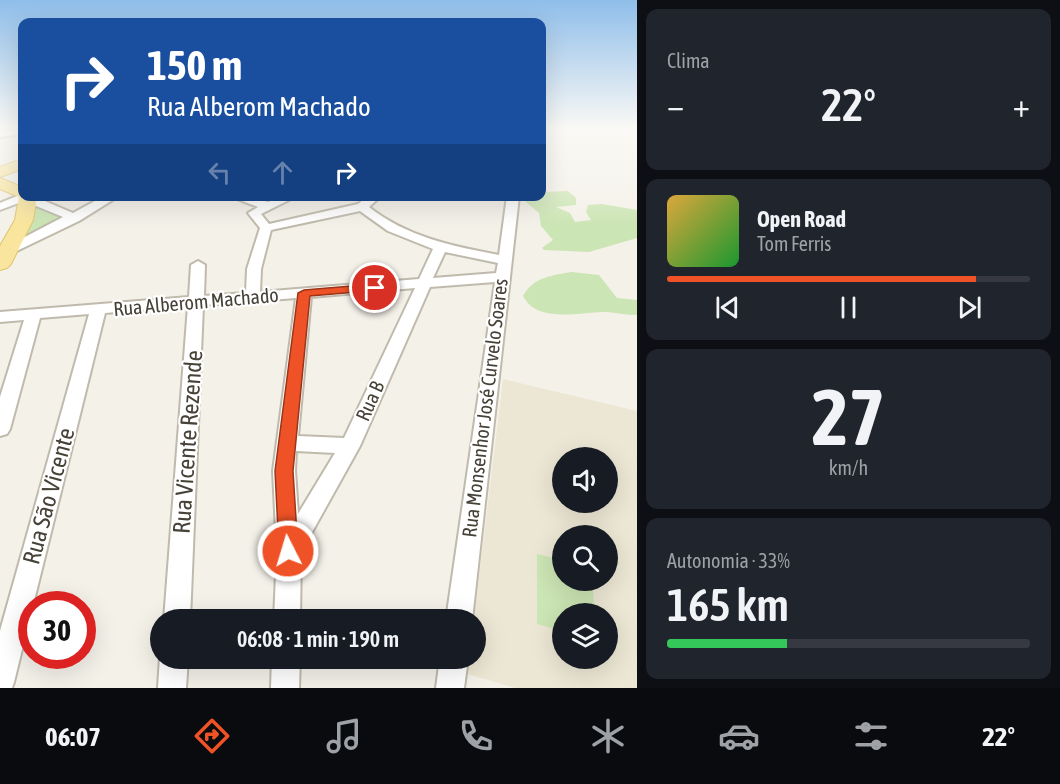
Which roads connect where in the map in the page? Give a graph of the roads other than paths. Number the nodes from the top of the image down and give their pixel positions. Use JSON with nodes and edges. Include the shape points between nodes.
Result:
{"nodes":[{"id":1,"x":13,"y":161,"type":"edge"},
{"id":2,"x":0,"y":171,"type":"edge"},
{"id":3,"x":0,"y":183,"type":"edge"},
{"id":4,"x":18,"y":194,"type":"edge"},
{"id":5,"x":20,"y":201,"type":"edge"},
{"id":6,"x":26,"y":201,"type":"edge"},
{"id":7,"x":31,"y":201,"type":"edge"},
{"id":8,"x":105,"y":201,"type":"edge"},
{"id":9,"x":251,"y":201,"type":"edge"},
{"id":10,"x":280,"y":201,"type":"edge"},
{"id":11,"x":369,"y":201,"type":"edge"},
{"id":12,"x":512,"y":201,"type":"edge"},
{"id":13,"x":268,"y":206,"type":"junction"},
{"id":14,"x":0,"y":207,"type":"edge"},
{"id":15,"x":362,"y":207,"type":"junction"},
{"id":16,"x":75,"y":218,"type":"junction"},
{"id":17,"x":266,"y":228,"type":"junction"},
{"id":18,"x":441,"y":246,"type":"junction"},
{"id":19,"x":2,"y":254,"type":"edge"},
{"id":20,"x":198,"y":265,"type":"dead end"},
{"id":21,"x":502,"y":268,"type":"junction"},
{"id":22,"x":423,"y":284,"type":"junction"},
{"id":23,"x":304,"y":293,"type":"junction"},
{"id":24,"x":254,"y":297,"type":"junction"},
{"id":25,"x":196,"y":302,"type":"junction"},
{"id":26,"x":98,"y":311,"type":"junction"},
{"id":27,"x":33,"y":315,"type":"junction"},
{"id":28,"x":0,"y":317,"type":"edge"},
{"id":29,"x":0,"y":429,"type":"edge"},
{"id":30,"x":286,"y":443,"type":"junction"},
{"id":31,"x":350,"y":446,"type":"junction"},
{"id":32,"x":288,"y":551,"type":"junction"},
{"id":33,"x":178,"y":609,"type":"edge"},
{"id":34,"x":287,"y":609,"type":"edge"},
{"id":35,"x":460,"y":609,"type":"edge"},
{"id":36,"x":173,"y":669,"type":"edge"},
{"id":37,"x":286,"y":669,"type":"edge"},
{"id":38,"x":0,"y":682,"type":"edge"},
{"id":39,"x":172,"y":688,"type":"edge"},
{"id":40,"x":285,"y":688,"type":"edge"}],
"edges":[{"from":1,"to":2,"type":"main road"},
{"from":3,"to":4,"type":"main road"},
{"from":5,"to":14,"type":"street"},
{"from":6,"to":19,"type":"main road","via":[[24,220]]},
{"from":7,"to":16,"type":"street"},
{"from":8,"to":16,"type":"street"},
{"from":9,"to":13,"type":"street"},
{"from":10,"to":13,"type":"street"},
{"from":11,"to":15,"type":"street"},
{"from":12,"to":21,"type":"street","name":"Rua Monsenhor José Curvelo Soares"},
{"from":13,"to":17,"type":"street","via":[[254,213]]},
{"from":15,"to":17,"type":"street"},
{"from":15,"to":18,"type":"street","via":[[390,227]]},
{"from":16,"to":19,"type":"street"},
{"from":17,"to":24,"type":"street","via":[[254,269]]},
{"from":18,"to":21,"type":"street"},
{"from":18,"to":22,"type":"street","name":"Rua B"},
{"from":20,"to":25,"type":"street","name":"Rua Vicente Rezende"},
{"from":21,"to":22,"type":"street","name":"Rua Alberom Machado"},
{"from":21,"to":35,"type":"street","name":"Rua Monsenhor José Curvelo Soares"},
{"from":22,"to":23,"type":"street","name":"Rua Alberom Machado"},
{"from":22,"to":31,"type":"street","name":"Rua B"},
{"from":23,"to":24,"type":"street","name":"Rua Alberom Machado"},
{"from":23,"to":30,"type":"street"},
{"from":24,"to":25,"type":"street","name":"Rua Alberom Machado"},
{"from":25,"to":26,"type":"street","name":"Rua Alberom Machado"},
{"from":25,"to":33,"type":"street","name":"Rua Vicente Rezende"},
{"from":26,"to":27,"type":"street","name":"Rua Alberom Machado"},
{"from":26,"to":38,"type":"street","name":"Rua São Vicente"},
{"from":27,"to":28,"type":"street","name":"Rua Alberom Machado"},
{"from":27,"to":29,"type":"street"},
{"from":30,"to":31,"type":"street"},
{"from":30,"to":32,"type":"street"},
{"from":31,"to":32,"type":"street","name":"Rua B"},
{"from":32,"to":34,"type":"street"},
{"from":36,"to":39,"type":"street"},
{"from":37,"to":40,"type":"street"}]}
